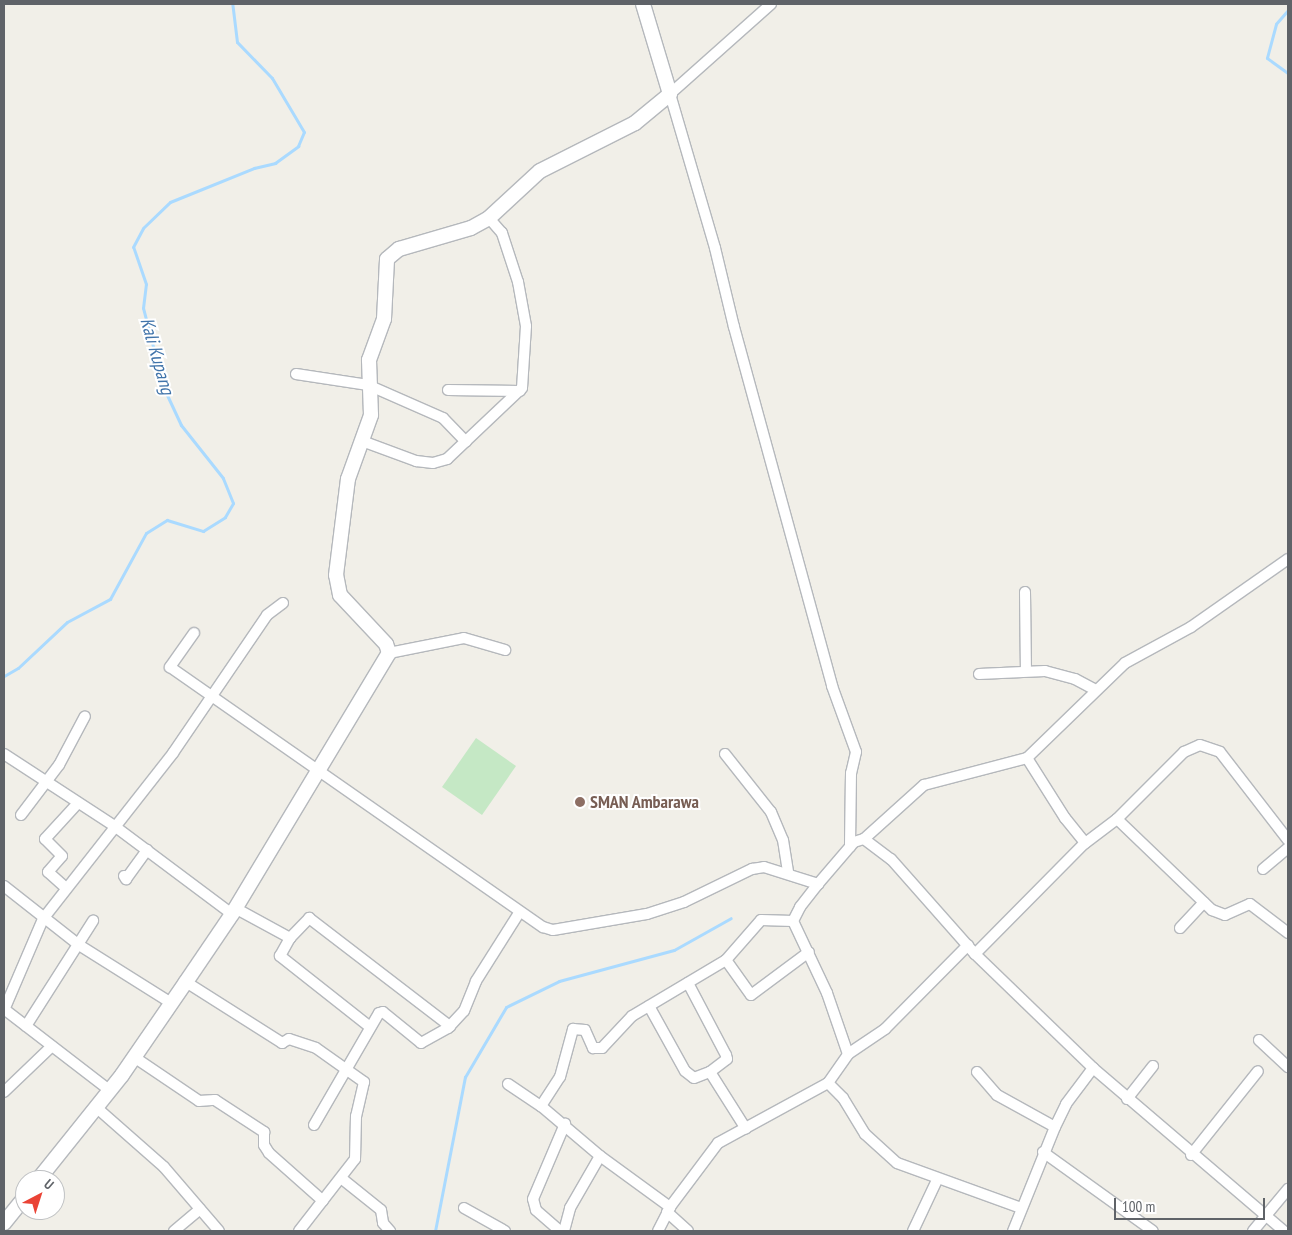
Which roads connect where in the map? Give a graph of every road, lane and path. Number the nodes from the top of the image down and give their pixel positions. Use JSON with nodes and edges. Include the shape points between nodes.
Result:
{"nodes":[{"id":1,"x":644,"y":4,"type":"edge"},
{"id":2,"x":771,"y":4,"type":"edge"},
{"id":3,"x":670,"y":94,"type":"junction"},
{"id":4,"x":489,"y":218,"type":"junction"},
{"id":5,"x":296,"y":374,"type":"dead end"},
{"id":6,"x":368,"y":385,"type":"junction"},
{"id":7,"x":448,"y":390,"type":"dead end"},
{"id":8,"x":520,"y":391,"type":"junction"},
{"id":9,"x":362,"y":441,"type":"junction"},
{"id":10,"x":466,"y":442,"type":"junction"},
{"id":11,"x":1288,"y":558,"type":"edge"},
{"id":12,"x":1025,"y":592,"type":"dead end"},
{"id":13,"x":283,"y":603,"type":"dead end"},
{"id":14,"x":194,"y":633,"type":"dead end"},
{"id":15,"x":505,"y":650,"type":"dead end"},
{"id":16,"x":389,"y":653,"type":"junction"},
{"id":17,"x":1026,"y":670,"type":"junction"},
{"id":18,"x":979,"y":674,"type":"dead end"},
{"id":19,"x":1096,"y":690,"type":"junction"},
{"id":20,"x":212,"y":697,"type":"junction"},
{"id":21,"x":85,"y":716,"type":"dead end"},
{"id":22,"x":4,"y":754,"type":"edge"},
{"id":23,"x":724,"y":754,"type":"dead end"},
{"id":24,"x":1027,"y":758,"type":"junction"},
{"id":25,"x":317,"y":770,"type":"junction"},
{"id":26,"x":46,"y":783,"type":"junction"},
{"id":27,"x":78,"y":803,"type":"junction"},
{"id":28,"x":21,"y":815,"type":"dead end"},
{"id":29,"x":1117,"y":819,"type":"junction"},
{"id":30,"x":113,"y":825,"type":"junction"},
{"id":31,"x":864,"y":838,"type":"junction"},
{"id":32,"x":1288,"y":840,"type":"edge"},
{"id":33,"x":1085,"y":843,"type":"junction"},
{"id":34,"x":850,"y":846,"type":"junction"},
{"id":35,"x":1288,"y":848,"type":"edge"},
{"id":36,"x":147,"y":850,"type":"junction"},
{"id":37,"x":1263,"y":869,"type":"dead end"},
{"id":38,"x":788,"y":873,"type":"junction"},
{"id":39,"x":124,"y":876,"type":"dead end"},
{"id":40,"x":818,"y":884,"type":"junction"},
{"id":41,"x":4,"y":886,"type":"edge"},
{"id":42,"x":66,"y":888,"type":"junction"},
{"id":43,"x":1204,"y":902,"type":"junction"},
{"id":44,"x":233,"y":911,"type":"junction"},
{"id":45,"x":519,"y":913,"type":"junction"},
{"id":46,"x":43,"y":919,"type":"junction"},
{"id":47,"x":93,"y":921,"type":"dead end"},
{"id":48,"x":793,"y":921,"type":"junction"},
{"id":49,"x":1180,"y":928,"type":"dead end"},
{"id":50,"x":1288,"y":933,"type":"edge"},
{"id":51,"x":290,"y":938,"type":"junction"},
{"id":52,"x":79,"y":945,"type":"junction"},
{"id":53,"x":968,"y":945,"type":"junction"},
{"id":54,"x":809,"y":952,"type":"junction"},
{"id":55,"x":976,"y":954,"type":"junction"},
{"id":56,"x":726,"y":960,"type":"junction"},
{"id":57,"x":186,"y":982,"type":"junction"},
{"id":58,"x":688,"y":983,"type":"junction"},
{"id":59,"x":171,"y":1003,"type":"junction"},
{"id":60,"x":5,"y":1006,"type":"edge"},
{"id":61,"x":649,"y":1006,"type":"junction"},
{"id":62,"x":26,"y":1026,"type":"junction"},
{"id":63,"x":450,"y":1026,"type":"junction"},
{"id":64,"x":370,"y":1027,"type":"junction"},
{"id":65,"x":1259,"y":1040,"type":"dead end"},
{"id":66,"x":52,"y":1046,"type":"junction"},
{"id":67,"x":848,"y":1054,"type":"junction"},
{"id":68,"x":134,"y":1057,"type":"junction"},
{"id":69,"x":1153,"y":1066,"type":"dead end"},
{"id":70,"x":1288,"y":1067,"type":"edge"},
{"id":71,"x":1093,"y":1068,"type":"junction"},
{"id":72,"x":345,"y":1069,"type":"junction"},
{"id":73,"x":1258,"y":1071,"type":"dead end"},
{"id":74,"x":710,"y":1072,"type":"junction"},
{"id":75,"x":977,"y":1072,"type":"dead end"},
{"id":76,"x":828,"y":1083,"type":"junction"},
{"id":77,"x":508,"y":1084,"type":"dead end"},
{"id":78,"x":110,"y":1090,"type":"junction"},
{"id":79,"x":4,"y":1092,"type":"edge"},
{"id":80,"x":1127,"y":1099,"type":"junction"},
{"id":81,"x":541,"y":1106,"type":"junction"},
{"id":82,"x":97,"y":1108,"type":"junction"},
{"id":83,"x":565,"y":1124,"type":"junction"},
{"id":84,"x":314,"y":1125,"type":"dead end"},
{"id":85,"x":1055,"y":1127,"type":"junction"},
{"id":86,"x":746,"y":1129,"type":"junction"},
{"id":87,"x":1043,"y":1152,"type":"junction"},
{"id":88,"x":1191,"y":1155,"type":"junction"},
{"id":89,"x":600,"y":1156,"type":"junction"},
{"id":90,"x":46,"y":1170,"type":"edge"},
{"id":91,"x":340,"y":1178,"type":"junction"},
{"id":92,"x":937,"y":1180,"type":"junction"},
{"id":93,"x":1288,"y":1190,"type":"edge"},
{"id":94,"x":323,"y":1201,"type":"junction"},
{"id":95,"x":464,"y":1208,"type":"dead end"},
{"id":96,"x":1021,"y":1208,"type":"junction"},
{"id":97,"x":15,"y":1209,"type":"edge"},
{"id":98,"x":200,"y":1209,"type":"junction"},
{"id":99,"x":668,"y":1209,"type":"junction"},
{"id":100,"x":1266,"y":1217,"type":"junction"},
{"id":101,"x":4,"y":1223,"type":"edge"},
{"id":102,"x":174,"y":1231,"type":"edge"},
{"id":103,"x":219,"y":1231,"type":"edge"},
{"id":104,"x":299,"y":1231,"type":"edge"},
{"id":105,"x":390,"y":1231,"type":"edge"},
{"id":106,"x":504,"y":1231,"type":"edge"},
{"id":107,"x":560,"y":1231,"type":"edge"},
{"id":108,"x":564,"y":1231,"type":"edge"},
{"id":109,"x":658,"y":1231,"type":"edge"},
{"id":110,"x":688,"y":1231,"type":"edge"},
{"id":111,"x":913,"y":1231,"type":"edge"},
{"id":112,"x":1013,"y":1231,"type":"edge"},
{"id":113,"x":1153,"y":1231,"type":"edge"},
{"id":114,"x":1253,"y":1231,"type":"edge"},
{"id":115,"x":1284,"y":1231,"type":"edge"}],
"edges":[{"from":1,"to":3,"type":"street"},
{"from":2,"to":3,"type":"street"},
{"from":3,"to":4,"type":"street","via":[[635,123],[540,171]]},
{"from":3,"to":34,"type":"street","via":[[715,248],[832,686],[856,752],[851,773]]},
{"from":4,"to":6,"type":"street","via":[[472,228],[399,249],[387,259],[384,318],[368,360]]},
{"from":4,"to":8,"type":"street","via":[[502,233],[518,282],[526,326],[526,369]]},
{"from":5,"to":6,"type":"street"},
{"from":6,"to":9,"type":"street","via":[[371,415]]},
{"from":6,"to":10,"type":"street","via":[[443,418]]},
{"from":7,"to":8,"type":"street"},
{"from":8,"to":10,"type":"street"},
{"from":9,"to":10,"type":"street","via":[[416,461],[433,463],[447,460]]},
{"from":9,"to":16,"type":"street","via":[[348,479],[336,575],[340,595],[386,644]]},
{"from":11,"to":19,"type":"street","via":[[1191,626],[1125,663]]},
{"from":12,"to":17,"type":"street"},
{"from":13,"to":20,"type":"street","via":[[267,614]]},
{"from":14,"to":20,"type":"street","via":[[170,667]]},
{"from":15,"to":16,"type":"street","via":[[464,638]]},
{"from":16,"to":25,"type":"street"},
{"from":17,"to":18,"type":"street"},
{"from":17,"to":19,"type":"street","via":[[1076,679]]},
{"from":19,"to":24,"type":"street"},
{"from":20,"to":25,"type":"street"},
{"from":20,"to":30,"type":"street","via":[[173,753]]},
{"from":21,"to":26,"type":"street"},
{"from":22,"to":26,"type":"street"},
{"from":23,"to":38,"type":"street","via":[[771,812],[783,840]]},
{"from":24,"to":31,"type":"street","via":[[924,785]]},
{"from":24,"to":33,"type":"street"},
{"from":25,"to":44,"type":"street"},
{"from":25,"to":45,"type":"street"},
{"from":26,"to":27,"type":"street"},
{"from":26,"to":28,"type":"street"},
{"from":27,"to":30,"type":"street"},
{"from":27,"to":42,"type":"street","via":[[45,839],[62,856],[48,872]]},
{"from":29,"to":32,"type":"street","via":[[1184,752],[1205,744],[1220,752]]},
{"from":29,"to":33,"type":"street"},
{"from":29,"to":43,"type":"street"},
{"from":30,"to":36,"type":"street"},
{"from":30,"to":42,"type":"street"},
{"from":31,"to":34,"type":"street"},
{"from":31,"to":53,"type":"street","via":[[891,859]]},
{"from":33,"to":55,"type":"street"},
{"from":34,"to":40,"type":"street"},
{"from":35,"to":37,"type":"street"},
{"from":36,"to":39,"type":"street","via":[[126,878]]},
{"from":36,"to":44,"type":"street"},
{"from":38,"to":40,"type":"street"},
{"from":38,"to":45,"type":"street","via":[[764,867],[752,869],[666,909],[554,930]]},
{"from":40,"to":48,"type":"street"},
{"from":41,"to":46,"type":"street"},
{"from":42,"to":46,"type":"street"},
{"from":43,"to":49,"type":"street"},
{"from":43,"to":50,"type":"street","via":[[1212,910],[1225,915],[1250,904]]},
{"from":44,"to":51,"type":"street"},
{"from":44,"to":57,"type":"street"},
{"from":45,"to":63,"type":"street","via":[[476,981],[464,1011]]},
{"from":46,"to":52,"type":"street"},
{"from":46,"to":60,"type":"street"},
{"from":47,"to":52,"type":"street"},
{"from":48,"to":54,"type":"street"},
{"from":48,"to":56,"type":"street","via":[[761,920]]},
{"from":51,"to":63,"type":"street","via":[[309,918]]},
{"from":51,"to":64,"type":"street","via":[[280,956]]},
{"from":52,"to":59,"type":"street"},
{"from":52,"to":62,"type":"street"},
{"from":53,"to":55,"type":"street"},
{"from":53,"to":67,"type":"street","via":[[885,1029]]},
{"from":54,"to":56,"type":"street","via":[[751,994]]},
{"from":54,"to":67,"type":"street","via":[[839,1022]]},
{"from":55,"to":71,"type":"street"},
{"from":56,"to":58,"type":"street"},
{"from":57,"to":59,"type":"street"},
{"from":57,"to":72,"type":"street","via":[[282,1043],[289,1039],[316,1048]]},
{"from":58,"to":61,"type":"street"},
{"from":58,"to":74,"type":"street","via":[[726,1055],[726,1059]]},
{"from":59,"to":68,"type":"street"},
{"from":60,"to":62,"type":"street"},
{"from":61,"to":74,"type":"street","via":[[685,1071],[694,1078]]},
{"from":61,"to":81,"type":"street","via":[[632,1016],[598,1050],[593,1048],[585,1030],[573,1029],[560,1077]]},
{"from":62,"to":66,"type":"street"},
{"from":63,"to":64,"type":"street","via":[[422,1043],[380,1012]]},
{"from":64,"to":72,"type":"street"},
{"from":65,"to":70,"type":"street"},
{"from":66,"to":78,"type":"street"},
{"from":66,"to":79,"type":"street"},
{"from":67,"to":76,"type":"street"},
{"from":68,"to":78,"type":"street"},
{"from":68,"to":94,"type":"street","via":[[199,1101],[214,1100],[264,1132],[264,1145],[269,1153]]},
{"from":69,"to":80,"type":"street"},
{"from":71,"to":80,"type":"street"},
{"from":71,"to":85,"type":"street","via":[[1066,1104]]},
{"from":72,"to":84,"type":"street"},
{"from":72,"to":91,"type":"street","via":[[361,1078],[365,1086],[356,1116],[356,1154]]},
{"from":73,"to":88,"type":"street"},
{"from":74,"to":86,"type":"street"},
{"from":75,"to":85,"type":"street","via":[[997,1095]]},
{"from":76,"to":86,"type":"street"},
{"from":76,"to":92,"type":"street","via":[[843,1098],[860,1127],[883,1153],[896,1163]]},
{"from":77,"to":81,"type":"street"},
{"from":78,"to":82,"type":"street"},
{"from":80,"to":88,"type":"street"},
{"from":81,"to":83,"type":"street"},
{"from":82,"to":90,"type":"street"},
{"from":82,"to":98,"type":"street","via":[[153,1156]]},
{"from":83,"to":89,"type":"street"},
{"from":83,"to":107,"type":"street","via":[[533,1199],[536,1210]]},
{"from":85,"to":87,"type":"street"},
{"from":86,"to":99,"type":"street","via":[[718,1143]]},
{"from":87,"to":96,"type":"street"},
{"from":87,"to":113,"type":"street"},
{"from":88,"to":100,"type":"street"},
{"from":89,"to":99,"type":"street"},
{"from":89,"to":108,"type":"street","via":[[570,1208]]},
{"from":91,"to":94,"type":"street"},
{"from":91,"to":105,"type":"street","via":[[381,1210],[383,1223]]},
{"from":92,"to":96,"type":"street"},
{"from":92,"to":111,"type":"street"},
{"from":93,"to":100,"type":"street"},
{"from":94,"to":104,"type":"street"},
{"from":95,"to":106,"type":"street"},
{"from":96,"to":112,"type":"street"},
{"from":97,"to":101,"type":"street"},
{"from":98,"to":102,"type":"street"},
{"from":98,"to":103,"type":"street"},
{"from":99,"to":109,"type":"street"},
{"from":99,"to":110,"type":"street"},
{"from":100,"to":114,"type":"street"},
{"from":100,"to":115,"type":"street"}]}
